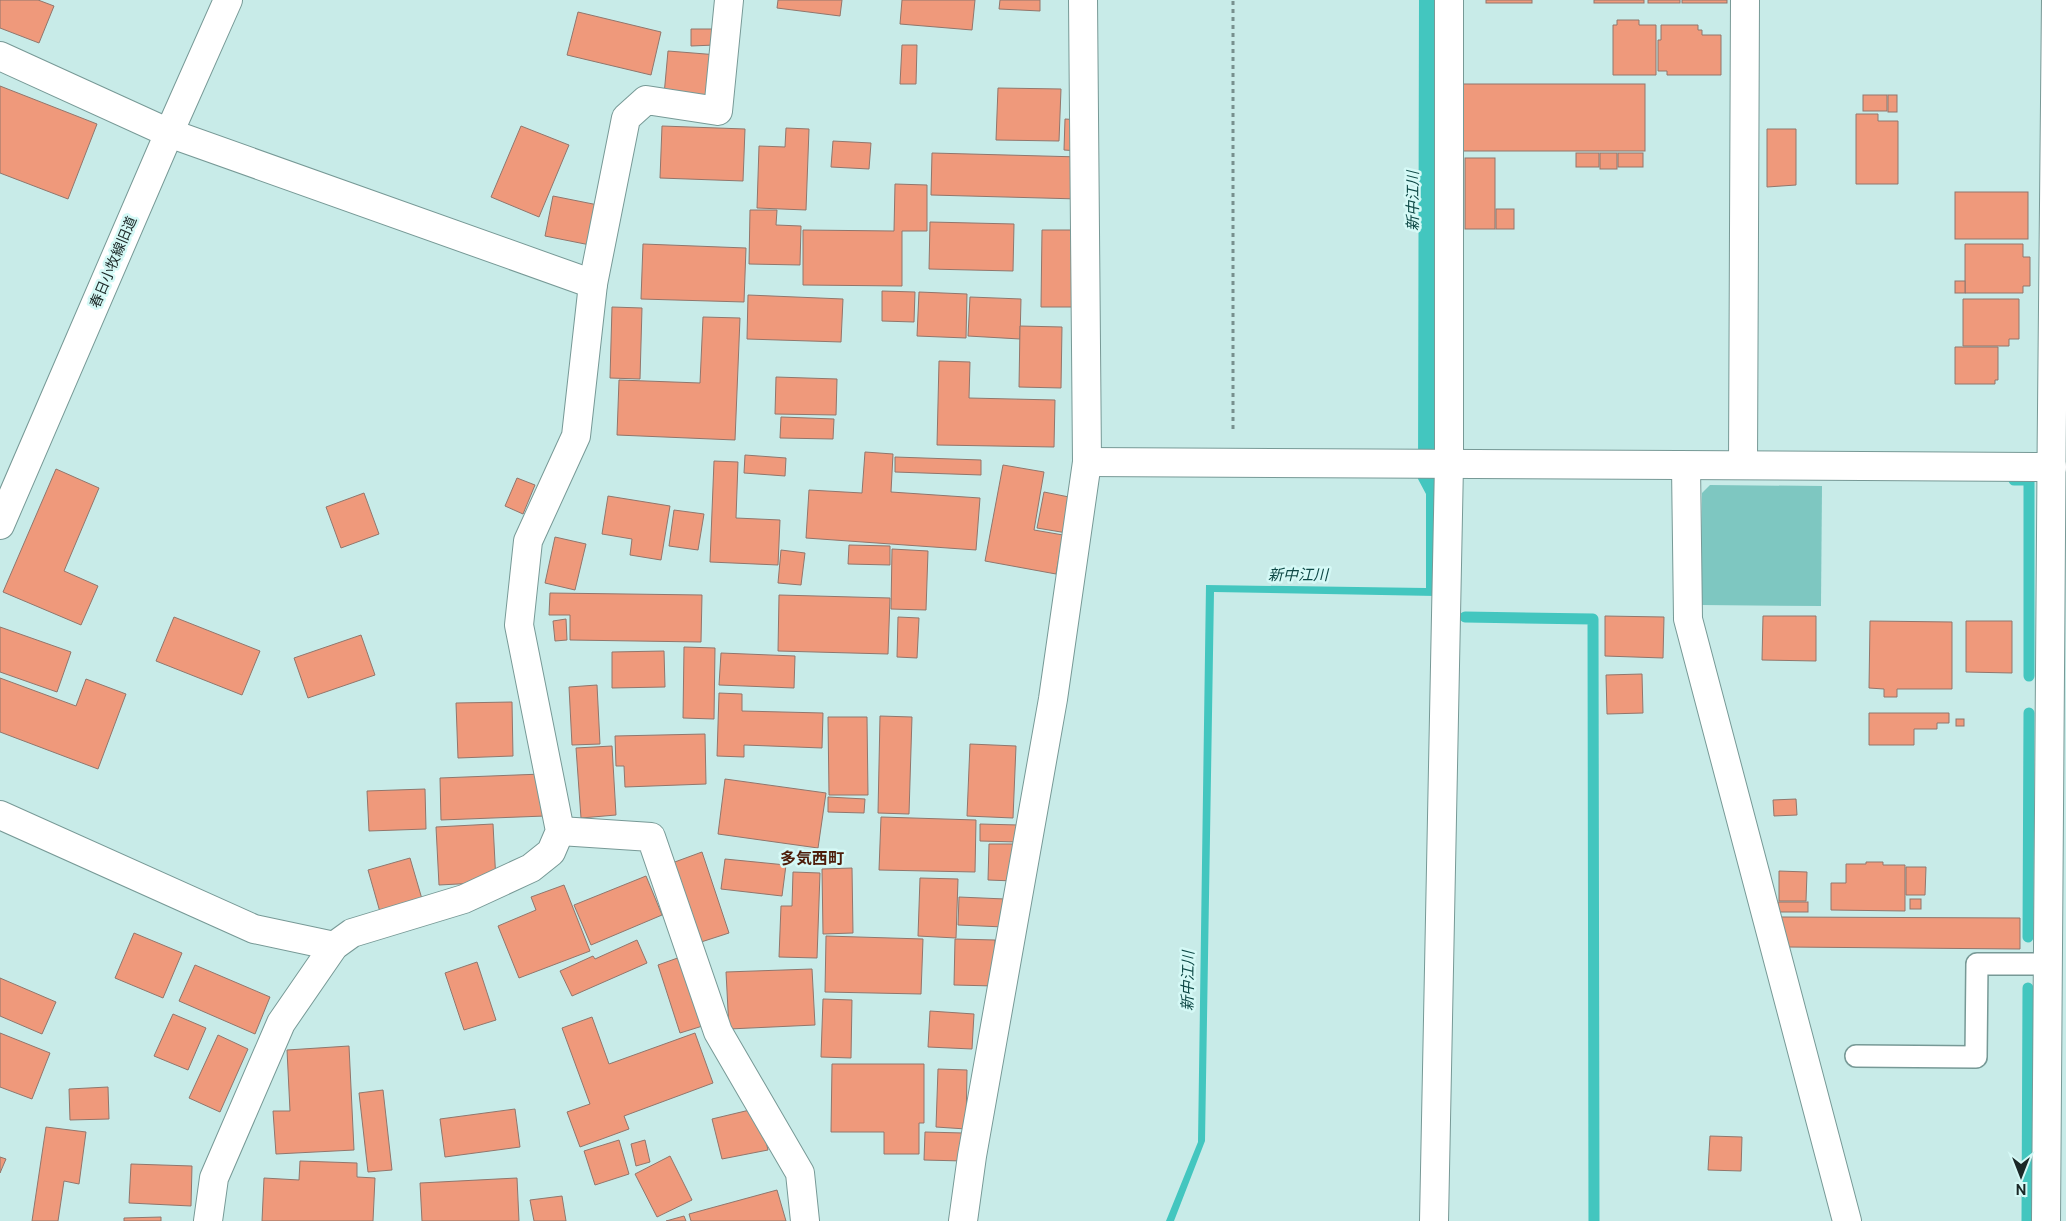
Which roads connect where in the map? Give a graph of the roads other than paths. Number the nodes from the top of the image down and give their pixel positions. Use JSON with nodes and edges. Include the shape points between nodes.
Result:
{"nodes":[{"id":1,"x":228,"y":0,"type":"edge"},
{"id":2,"x":729,"y":0,"type":"edge"},
{"id":3,"x":1083,"y":0,"type":"edge"},
{"id":4,"x":1449,"y":0,"type":"edge"},
{"id":5,"x":1745,"y":0,"type":"edge"},
{"id":6,"x":2056,"y":0,"type":"edge"},
{"id":7,"x":0,"y":56,"type":"edge"},
{"id":8,"x":169,"y":133,"type":"junction"},
{"id":9,"x":593,"y":284,"type":"junction"},
{"id":10,"x":1087,"y":462,"type":"junction"},
{"id":11,"x":1435,"y":464,"type":"junction"},
{"id":12,"x":1743,"y":465,"type":"junction"},
{"id":13,"x":1686,"y":466,"type":"junction"},
{"id":14,"x":2059,"y":467,"type":"edge"},
{"id":15,"x":0,"y":525,"type":"edge"},
{"id":16,"x":0,"y":814,"type":"edge"},
{"id":17,"x":560,"y":831,"type":"junction"},
{"id":18,"x":2056,"y":902,"type":"edge"},
{"id":19,"x":334,"y":946,"type":"junction"},
{"id":20,"x":2046,"y":964,"type":"junction"},
{"id":21,"x":1856,"y":1056,"type":"dead end"},
{"id":22,"x":208,"y":1221,"type":"edge"},
{"id":23,"x":805,"y":1221,"type":"edge"},
{"id":24,"x":963,"y":1221,"type":"edge"},
{"id":25,"x":1434,"y":1221,"type":"edge"},
{"id":26,"x":1847,"y":1221,"type":"edge"},
{"id":27,"x":2046,"y":1221,"type":"edge"}],
"edges":[{"from":1,"to":8,"type":"street","name":"春日小牧線旧道"},
{"from":2,"to":9,"type":"street","via":[[718,111],[646,100],[626,118]]},
{"from":3,"to":10,"type":"street"},
{"from":4,"to":11,"type":"street"},
{"from":5,"to":12,"type":"street"},
{"from":6,"to":14,"type":"street"},
{"from":7,"to":8,"type":"street"},
{"from":8,"to":9,"type":"street"},
{"from":8,"to":15,"type":"street","name":"春日小牧線旧道"},
{"from":9,"to":17,"type":"street","via":[[576,436],[528,542],[519,625]]},
{"from":10,"to":11,"type":"street"},
{"from":10,"to":24,"type":"street","via":[[1053,699]]},
{"from":11,"to":13,"type":"street"},
{"from":11,"to":25,"type":"street"},
{"from":12,"to":13,"type":"street"},
{"from":12,"to":14,"type":"street"},
{"from":13,"to":26,"type":"street","via":[[1688,619]]},
{"from":14,"to":18,"type":"street"},
{"from":16,"to":19,"type":"street","via":[[254,929]]},
{"from":17,"to":19,"type":"street","via":[[551,852],[531,868],[464,899],[352,933]]},
{"from":17,"to":23,"type":"street","via":[[652,838],[718,1032],[800,1173]]},
{"from":18,"to":20,"type":"street"},
{"from":19,"to":22,"type":"street","via":[[282,1023],[214,1178]]},
{"from":20,"to":21,"type":"lane","via":[[1977,964],[1976,1057]]},
{"from":20,"to":27,"type":"street"}]}
